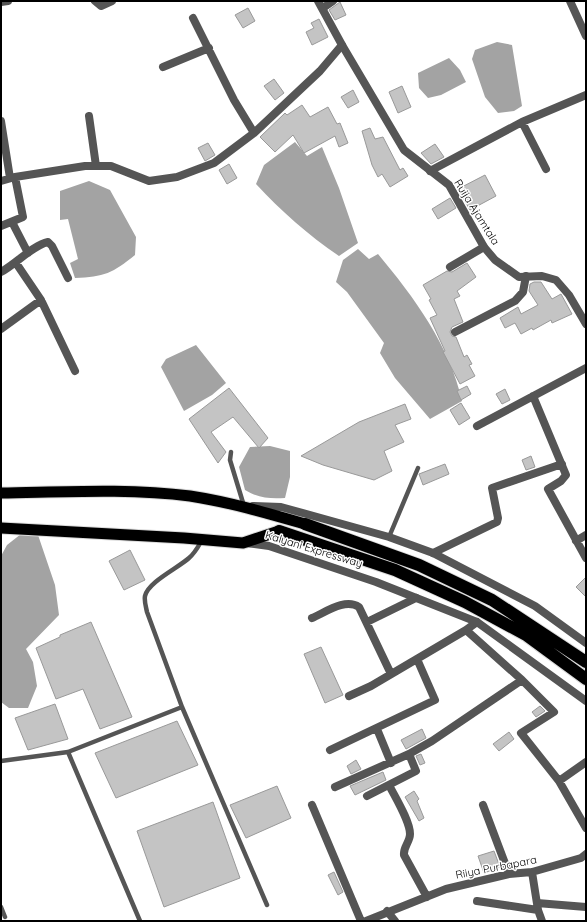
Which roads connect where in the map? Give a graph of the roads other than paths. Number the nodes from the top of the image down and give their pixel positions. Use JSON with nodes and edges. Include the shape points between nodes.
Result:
{"nodes":[{"id":1,"x":8,"y":1,"type":"edge"},
{"id":2,"x":95,"y":1,"type":"edge"},
{"id":3,"x":112,"y":1,"type":"edge"},
{"id":4,"x":333,"y":1,"type":"edge"},
{"id":5,"x":570,"y":1,"type":"edge"},
{"id":6,"x":1,"y":2,"type":"edge"},
{"id":7,"x":321,"y":4,"type":"edge"},
{"id":8,"x":193,"y":18,"type":"dead end"},
{"id":9,"x":586,"y":36,"type":"edge"},
{"id":10,"x":342,"y":45,"type":"junction"},
{"id":11,"x":209,"y":48,"type":"junction"},
{"id":12,"x":163,"y":67,"type":"dead end"},
{"id":13,"x":586,"y":95,"type":"edge"},
{"id":14,"x":90,"y":116,"type":"dead end"},
{"id":15,"x":1,"y":121,"type":"edge"},
{"id":16,"x":522,"y":122,"type":"junction"},
{"id":17,"x":254,"y":133,"type":"junction"},
{"id":18,"x":96,"y":166,"type":"junction"},
{"id":19,"x":546,"y":169,"type":"dead end"},
{"id":20,"x":430,"y":171,"type":"junction"},
{"id":21,"x":13,"y":178,"type":"junction"},
{"id":22,"x":1,"y":181,"type":"edge"},
{"id":23,"x":12,"y":222,"type":"junction"},
{"id":24,"x":1,"y":226,"type":"edge"},
{"id":25,"x":484,"y":247,"type":"junction"},
{"id":26,"x":28,"y":253,"type":"junction"},
{"id":27,"x":16,"y":264,"type":"junction"},
{"id":28,"x":450,"y":266,"type":"dead end"},
{"id":29,"x":1,"y":272,"type":"edge"},
{"id":30,"x":526,"y":276,"type":"junction"},
{"id":31,"x":68,"y":278,"type":"dead end"},
{"id":32,"x":41,"y":300,"type":"junction"},
{"id":33,"x":586,"y":324,"type":"edge"},
{"id":34,"x":1,"y":329,"type":"edge"},
{"id":35,"x":454,"y":332,"type":"dead end"},
{"id":36,"x":586,"y":368,"type":"edge"},
{"id":37,"x":75,"y":371,"type":"dead end"},
{"id":38,"x":533,"y":396,"type":"junction"},
{"id":39,"x":477,"y":426,"type":"dead end"},
{"id":40,"x":231,"y":452,"type":"dead end"},
{"id":41,"x":562,"y":464,"type":"junction"},
{"id":42,"x":418,"y":468,"type":"dead end"},
{"id":43,"x":1,"y":493,"type":"edge"},
{"id":44,"x":244,"y":506,"type":"junction"},
{"id":45,"x":305,"y":524,"type":"joint"},
{"id":46,"x":1,"y":528,"type":"edge"},
{"id":47,"x":279,"y":532,"type":"joint"},
{"id":48,"x":586,"y":535,"type":"edge"},
{"id":49,"x":389,"y":537,"type":"junction"},
{"id":50,"x":202,"y":539,"type":"junction"},
{"id":51,"x":576,"y":541,"type":"junction"},
{"id":52,"x":243,"y":543,"type":"junction"},
{"id":53,"x":433,"y":553,"type":"junction"},
{"id":54,"x":586,"y":558,"type":"edge"},
{"id":55,"x":416,"y":598,"type":"junction"},
{"id":56,"x":312,"y":618,"type":"dead end"},
{"id":57,"x":367,"y":622,"type":"junction"},
{"id":58,"x":477,"y":622,"type":"junction"},
{"id":59,"x":466,"y":630,"type":"junction"},
{"id":60,"x":586,"y":643,"type":"edge"},
{"id":61,"x":417,"y":659,"type":"junction"},
{"id":62,"x":586,"y":662,"type":"edge"},
{"id":63,"x":391,"y":674,"type":"junction"},
{"id":64,"x":586,"y":679,"type":"edge"},
{"id":65,"x":522,"y":680,"type":"junction"},
{"id":66,"x":350,"y":696,"type":"dead end"},
{"id":67,"x":586,"y":701,"type":"edge"},
{"id":68,"x":182,"y":706,"type":"junction"},
{"id":69,"x":377,"y":729,"type":"junction"},
{"id":70,"x":330,"y":750,"type":"dead end"},
{"id":71,"x":68,"y":752,"type":"junction"},
{"id":72,"x":409,"y":754,"type":"junction"},
{"id":73,"x":1,"y":761,"type":"edge"},
{"id":74,"x":586,"y":762,"type":"edge"},
{"id":75,"x":391,"y":763,"type":"junction"},
{"id":76,"x":559,"y":781,"type":"junction"},
{"id":77,"x":389,"y":785,"type":"junction"},
{"id":78,"x":335,"y":787,"type":"dead end"},
{"id":79,"x":367,"y":796,"type":"dead end"},
{"id":80,"x":483,"y":804,"type":"dead end"},
{"id":81,"x":312,"y":805,"type":"dead end"},
{"id":82,"x":586,"y":828,"type":"edge"},
{"id":83,"x":586,"y":854,"type":"edge"},
{"id":84,"x":532,"y":872,"type":"junction"},
{"id":85,"x":509,"y":874,"type":"junction"},
{"id":86,"x":427,"y":897,"type":"junction"},
{"id":87,"x":477,"y":901,"type":"dead end"},
{"id":88,"x":267,"y":905,"type":"dead end"},
{"id":89,"x":1,"y":907,"type":"edge"},
{"id":90,"x":537,"y":907,"type":"junction"},
{"id":91,"x":586,"y":907,"type":"edge"},
{"id":92,"x":387,"y":911,"type":"junction"},
{"id":93,"x":5,"y":917,"type":"dead end"},
{"id":94,"x":140,"y":921,"type":"edge"},
{"id":95,"x":362,"y":921,"type":"edge"},
{"id":96,"x":366,"y":921,"type":"edge"},
{"id":97,"x":395,"y":921,"type":"edge"},
{"id":98,"x":542,"y":921,"type":"edge"}],
"edges":[{"from":1,"to":6,"type":"street"},
{"from":2,"to":3,"type":"street","via":[[101,6]]},
{"from":4,"to":7,"type":"street"},
{"from":5,"to":9,"type":"street"},
{"from":7,"to":10,"type":"street","name":"Ruija Ajamtala"},
{"from":8,"to":11,"type":"street"},
{"from":10,"to":17,"type":"street","via":[[320,71]]},
{"from":10,"to":20,"type":"street","name":"Ruija Ajamtala","via":[[404,150]]},
{"from":11,"to":12,"type":"street"},
{"from":11,"to":17,"type":"street","via":[[234,100]]},
{"from":13,"to":16,"type":"street"},
{"from":14,"to":18,"type":"street"},
{"from":15,"to":21,"type":"street"},
{"from":16,"to":19,"type":"street"},
{"from":16,"to":20,"type":"street"},
{"from":17,"to":18,"type":"street","via":[[214,163],[177,177],[150,181],[111,166]]},
{"from":18,"to":21,"type":"street"},
{"from":20,"to":25,"type":"street","name":"Ruija Ajamtala","via":[[449,185]]},
{"from":21,"to":22,"type":"street"},
{"from":21,"to":23,"type":"street","via":[[23,217]]},
{"from":23,"to":24,"type":"street"},
{"from":23,"to":26,"type":"street"},
{"from":25,"to":28,"type":"street"},
{"from":25,"to":30,"type":"street","name":"Ruija Ajamtala","via":[[496,260],[519,277]]},
{"from":26,"to":27,"type":"street"},
{"from":26,"to":31,"type":"street","via":[[42,244],[50,244]]},
{"from":27,"to":29,"type":"street"},
{"from":27,"to":32,"type":"street"},
{"from":30,"to":33,"type":"street","name":"Ruija Ajamtala","via":[[542,276],[556,280],[569,295]]},
{"from":30,"to":35,"type":"street","via":[[523,292],[515,301]]},
{"from":32,"to":34,"type":"street"},
{"from":32,"to":37,"type":"street"},
{"from":36,"to":38,"type":"street"},
{"from":38,"to":39,"type":"street"},
{"from":38,"to":41,"type":"street"},
{"from":40,"to":44,"type":"lane","via":[[230,460]]},
{"from":41,"to":51,"type":"street","via":[[566,475],[548,489]]},
{"from":41,"to":53,"type":"street","via":[[492,488],[497,522]]},
{"from":42,"to":49,"type":"lane"},
{"from":43,"to":44,"type":"highway","name":"Kalyani Expressway","via":[[125,492],[189,496]]},
{"from":44,"to":45,"type":"highway","name":"Kalyani Expressway"},
{"from":44,"to":49,"type":"street","name":"Kalyani Expressway","via":[[281,507]]},
{"from":45,"to":62,"type":"highway","name":"Kalyani Expressway","via":[[419,565],[492,600]]},
{"from":46,"to":50,"type":"highway","name":"Kalyani Expressway"},
{"from":47,"to":52,"type":"highway"},
{"from":47,"to":64,"type":"highway","name":"Kalyani Expressway","via":[[395,570],[465,602],[526,635]]},
{"from":48,"to":51,"type":"street"},
{"from":49,"to":53,"type":"street","name":"Kalyani Expressway"},
{"from":50,"to":52,"type":"highway","name":"Kalyani Expressway"},
{"from":50,"to":68,"type":"lane","via":[[197,550],[189,558],[155,583],[145,595],[147,612]]},
{"from":51,"to":54,"type":"street"},
{"from":52,"to":55,"type":"street","name":"Kalyani Expressway","via":[[268,546]]},
{"from":53,"to":60,"type":"street","name":"Kalyani Expressway","via":[[535,606]]},
{"from":55,"to":57,"type":"street"},
{"from":55,"to":58,"type":"street","name":"Kalyani Expressway"},
{"from":56,"to":57,"type":"street","via":[[347,604],[354,604],[359,607]]},
{"from":57,"to":63,"type":"street"},
{"from":58,"to":59,"type":"street"},
{"from":58,"to":67,"type":"street","name":"Kalyani Expressway"},
{"from":59,"to":61,"type":"street"},
{"from":59,"to":65,"type":"street"},
{"from":61,"to":63,"type":"street"},
{"from":61,"to":69,"type":"street","via":[[435,700]]},
{"from":63,"to":66,"type":"street"},
{"from":65,"to":72,"type":"street"},
{"from":65,"to":76,"type":"street","via":[[554,712],[521,733]]},
{"from":68,"to":71,"type":"lane"},
{"from":68,"to":88,"type":"lane"},
{"from":69,"to":70,"type":"street"},
{"from":69,"to":75,"type":"street"},
{"from":71,"to":73,"type":"lane"},
{"from":71,"to":94,"type":"lane"},
{"from":72,"to":75,"type":"street"},
{"from":72,"to":77,"type":"street","via":[[416,771]]},
{"from":74,"to":76,"type":"street"},
{"from":75,"to":78,"type":"street"},
{"from":76,"to":82,"type":"street"},
{"from":77,"to":79,"type":"street"},
{"from":77,"to":86,"type":"street","via":[[408,826],[409,838],[404,855]]},
{"from":80,"to":85,"type":"street"},
{"from":81,"to":95,"type":"street"},
{"from":83,"to":84,"type":"street","name":"Riiya Purbapara"},
{"from":84,"to":85,"type":"street","name":"Riiya Purbapara"},
{"from":84,"to":90,"type":"street"},
{"from":85,"to":86,"type":"street","name":"Riiya Purbapara","via":[[446,889]]},
{"from":86,"to":92,"type":"street","name":"Riiya Purbapara"},
{"from":87,"to":90,"type":"street"},
{"from":89,"to":93,"type":"lane"},
{"from":90,"to":91,"type":"street"},
{"from":90,"to":98,"type":"street"},
{"from":92,"to":96,"type":"street","name":"Riiya Purbapara"},
{"from":92,"to":97,"type":"street"}]}
